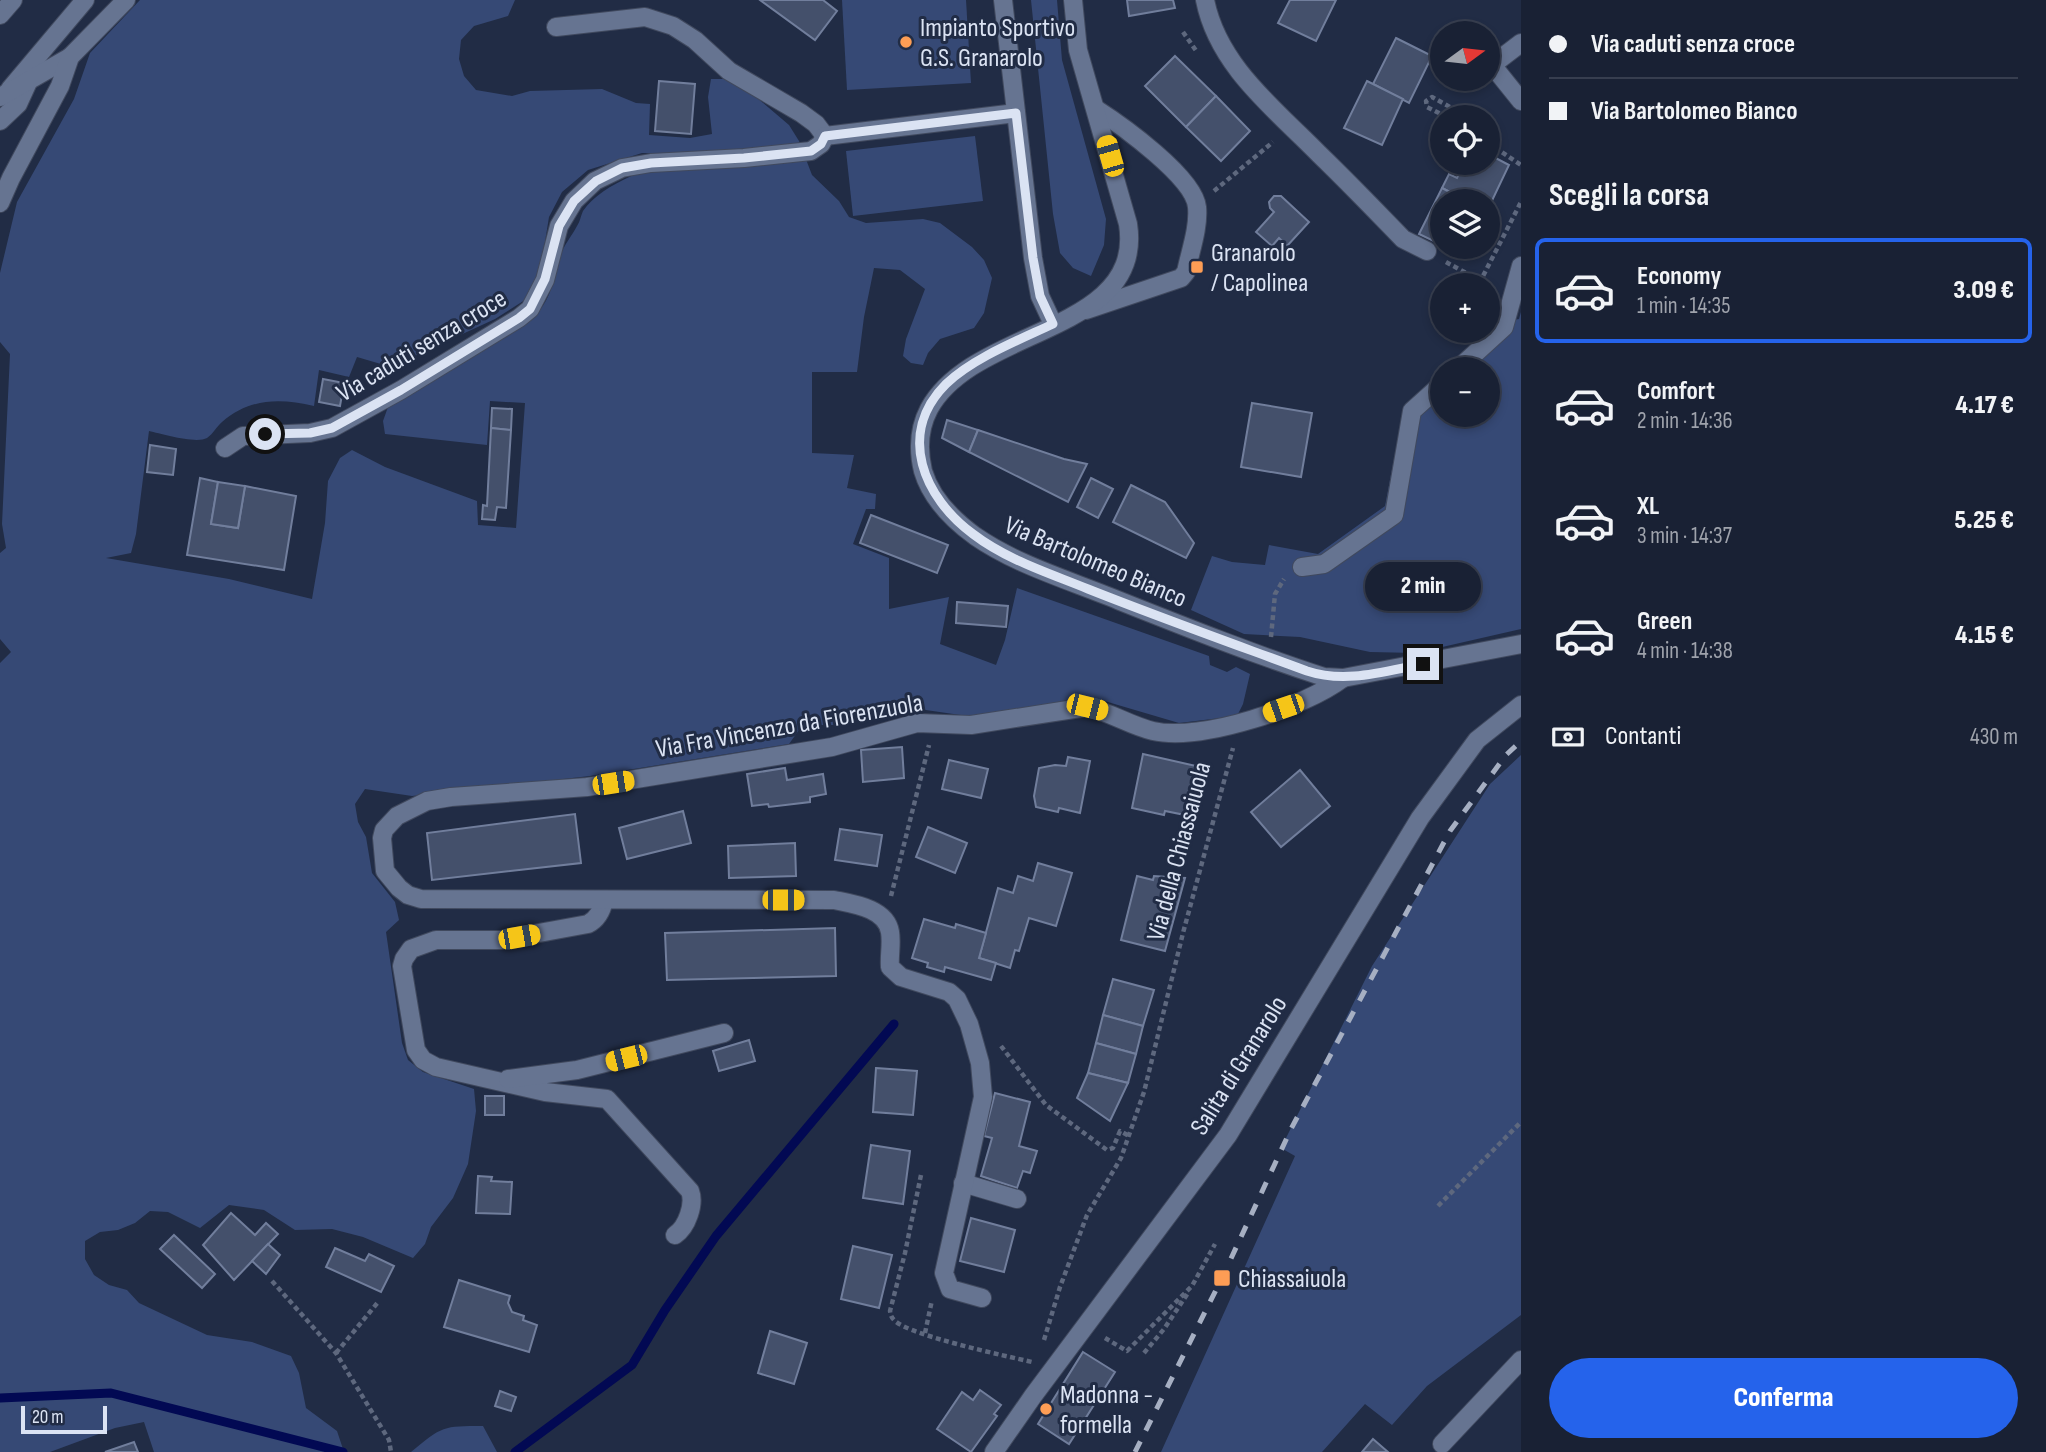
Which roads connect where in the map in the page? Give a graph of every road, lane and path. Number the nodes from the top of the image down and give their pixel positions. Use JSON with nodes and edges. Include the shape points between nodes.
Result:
{"nodes":[{"id":1,"x":13,"y":0,"type":"edge"},
{"id":2,"x":85,"y":0,"type":"edge"},
{"id":3,"x":126,"y":0,"type":"edge"},
{"id":4,"x":1003,"y":0,"type":"edge"},
{"id":5,"x":1073,"y":0,"type":"edge"},
{"id":6,"x":1205,"y":0,"type":"edge"},
{"id":7,"x":0,"y":15,"type":"edge"},
{"id":8,"x":556,"y":27,"type":"dead end"},
{"id":9,"x":1521,"y":43,"type":"edge"},
{"id":10,"x":70,"y":57,"type":"junction"},
{"id":11,"x":29,"y":80,"type":"junction"},
{"id":12,"x":5,"y":93,"type":"edge"},
{"id":13,"x":1521,"y":100,"type":"edge"},
{"id":14,"x":1446,"y":105,"type":"edge"},
{"id":15,"x":1430,"y":108,"type":"edge"},
{"id":16,"x":1096,"y":109,"type":"junction"},
{"id":17,"x":1016,"y":113,"type":"junction"},
{"id":18,"x":0,"y":121,"type":"edge"},
{"id":19,"x":825,"y":136,"type":"junction"},
{"id":20,"x":1281,"y":150,"type":"dead end"},
{"id":21,"x":1500,"y":151,"type":"edge"},
{"id":22,"x":1521,"y":165,"type":"edge"},
{"id":23,"x":1521,"y":202,"type":"edge"},
{"id":24,"x":0,"y":203,"type":"edge"},
{"id":25,"x":1197,"y":205,"type":"junction"},
{"id":26,"x":1427,"y":251,"type":"joint"},
{"id":27,"x":1521,"y":266,"type":"edge"},
{"id":28,"x":1086,"y":310,"type":"junction"},
{"id":29,"x":1053,"y":324,"type":"junction"},
{"id":30,"x":1471,"y":357,"type":"edge"},
{"id":31,"x":1430,"y":395,"type":"edge"},
{"id":32,"x":225,"y":448,"type":"dead end"},
{"id":33,"x":1302,"y":567,"type":"joint"},
{"id":34,"x":1521,"y":644,"type":"edge"},
{"id":35,"x":1269,"y":657,"type":"junction"},
{"id":36,"x":1343,"y":678,"type":"junction"},
{"id":37,"x":1521,"y":705,"type":"edge"},
{"id":38,"x":1242,"y":722,"type":"junction"},
{"id":39,"x":934,"y":724,"type":"junction"},
{"id":40,"x":604,"y":900,"type":"junction"},
{"id":41,"x":885,"y":919,"type":"junction"},
{"id":42,"x":972,"y":1031,"type":"junction"},
{"id":43,"x":724,"y":1033,"type":"dead end"},
{"id":44,"x":494,"y":1081,"type":"junction"},
{"id":45,"x":1521,"y":1122,"type":"edge"},
{"id":46,"x":1129,"y":1136,"type":"junction"},
{"id":47,"x":963,"y":1183,"type":"junction"},
{"id":48,"x":1017,"y":1199,"type":"dead end"},
{"id":49,"x":1438,"y":1206,"type":"dead end"},
{"id":50,"x":675,"y":1235,"type":"dead end"},
{"id":51,"x":1215,"y":1244,"type":"dead end"},
{"id":52,"x":272,"y":1281,"type":"dead end"},
{"id":53,"x":1192,"y":1286,"type":"junction"},
{"id":54,"x":982,"y":1298,"type":"dead end"},
{"id":55,"x":379,"y":1301,"type":"dead end"},
{"id":56,"x":1087,"y":1326,"type":"junction"},
{"id":57,"x":1044,"y":1343,"type":"dead end"},
{"id":58,"x":336,"y":1353,"type":"junction"},
{"id":59,"x":1144,"y":1353,"type":"dead end"},
{"id":60,"x":1521,"y":1360,"type":"edge"},
{"id":61,"x":1442,"y":1444,"type":"dead end"},
{"id":62,"x":391,"y":1452,"type":"edge"},
{"id":63,"x":994,"y":1452,"type":"edge"}],
"edges":[{"from":1,"to":7,"type":"street"},
{"from":2,"to":12,"type":"street"},
{"from":3,"to":10,"type":"street"},
{"from":4,"to":17,"type":"street"},
{"from":5,"to":16,"type":"street","name":"Via Bartolomeo Bianco","via":[[1078,50]]},
{"from":6,"to":26,"type":"street","via":[[1220,41],[1243,77],[1403,239]]},
{"from":8,"to":19,"type":"street","via":[[645,17],[673,26],[729,71],[801,113]]},
{"from":9,"to":13,"type":"street","via":[[1492,65]]},
{"from":10,"to":11,"type":"street"},
{"from":10,"to":24,"type":"street","via":[[60,86]]},
{"from":11,"to":12,"type":"street"},
{"from":11,"to":18,"type":"street","via":[[18,104]]},
{"from":14,"to":15,"type":"path","via":[[1432,97],[1426,101]]},
{"from":16,"to":25,"type":"street","via":[[1154,153],[1192,192]]},
{"from":16,"to":28,"type":"street","name":"Via Bartolomeo Bianco","via":[[1125,211],[1130,247],[1124,269],[1112,287]]},
{"from":17,"to":19,"type":"street","name":"Via caduti senza croce"},
{"from":17,"to":29,"type":"street","via":[[1033,258],[1040,296]]},
{"from":19,"to":32,"type":"street","name":"Via caduti senza croce","via":[[811,151],[651,163],[622,168],[596,181],[574,201],[559,226],[545,279],[530,309],[519,318],[332,428],[243,436]]},
{"from":20,"to":25,"type":"path","via":[[1272,141]]},
{"from":21,"to":22,"type":"path"},
{"from":23,"to":26,"type":"path","via":[[1483,276],[1477,279]]},
{"from":25,"to":28,"type":"street","via":[[1186,272],[1181,278]]},
{"from":27,"to":30,"type":"street","via":[[1504,327]]},
{"from":28,"to":29,"type":"street","name":"Via Bartolomeo Bianco"},
{"from":29,"to":35,"type":"street","name":"Via Bartolomeo Bianco","via":[[969,367],[940,391],[921,433],[921,459],[932,492],[973,535],[1026,564]]},
{"from":31,"to":33,"type":"street","via":[[1412,411],[1394,515],[1324,564]]},
{"from":33,"to":35,"type":"path","via":[[1286,576],[1275,594]]},
{"from":34,"to":36,"type":"street","name":"Via Bartolomeo Bianco"},
{"from":35,"to":36,"type":"street","name":"Via Bartolomeo Bianco","via":[[1324,677]]},
{"from":36,"to":38,"type":"street","name":"Via Fra Vincenzo da Fiorenzuola","via":[[1318,694]]},
{"from":37,"to":56,"type":"street","name":"Salita di Granarolo","via":[[1477,740],[1420,818],[1228,1135]]},
{"from":38,"to":39,"type":"street","name":"Via Fra Vincenzo da Fiorenzuola","via":[[1176,733],[1153,731],[1087,707],[1004,722]]},
{"from":38,"to":46,"type":"path","name":"Via della Chiassaiuola"},
{"from":39,"to":40,"type":"street","name":"Via Fra Vincenzo da Fiorenzuola","via":[[902,726],[831,747],[587,787],[426,801],[384,830],[385,871],[408,895],[421,899]]},
{"from":39,"to":41,"type":"path"},
{"from":40,"to":41,"type":"street","name":"Via Fra Vincenzo da Fiorenzuola","via":[[834,900]]},
{"from":40,"to":44,"type":"street","via":[[597,918],[588,924],[501,940],[436,940],[406,954],[403,976],[419,1056],[436,1067]]},
{"from":41,"to":42,"type":"street","via":[[895,973],[949,992],[964,1010]]},
{"from":42,"to":46,"type":"path","via":[[990,1034],[1046,1105],[1107,1150],[1113,1148],[1120,1131]]},
{"from":42,"to":47,"type":"street","via":[[984,1085]]},
{"from":43,"to":44,"type":"street","via":[[577,1070]]},
{"from":44,"to":50,"type":"street","via":[[607,1100],[690,1191],[692,1204]]},
{"from":45,"to":49,"type":"path"},
{"from":46,"to":57,"type":"path","name":"Via della Chiassaiuola","via":[[1122,1158],[1087,1215]]},
{"from":47,"to":48,"type":"street"},
{"from":47,"to":54,"type":"street","via":[[944,1273],[950,1289]]},
{"from":51,"to":53,"type":"path"},
{"from":52,"to":58,"type":"path"},
{"from":53,"to":56,"type":"path","via":[[1127,1351]]},
{"from":53,"to":59,"type":"path"},
{"from":55,"to":58,"type":"path"},
{"from":56,"to":63,"type":"street","name":"Salita di Granarolo"},
{"from":58,"to":62,"type":"path","via":[[389,1440]]},
{"from":60,"to":61,"type":"street"}]}
